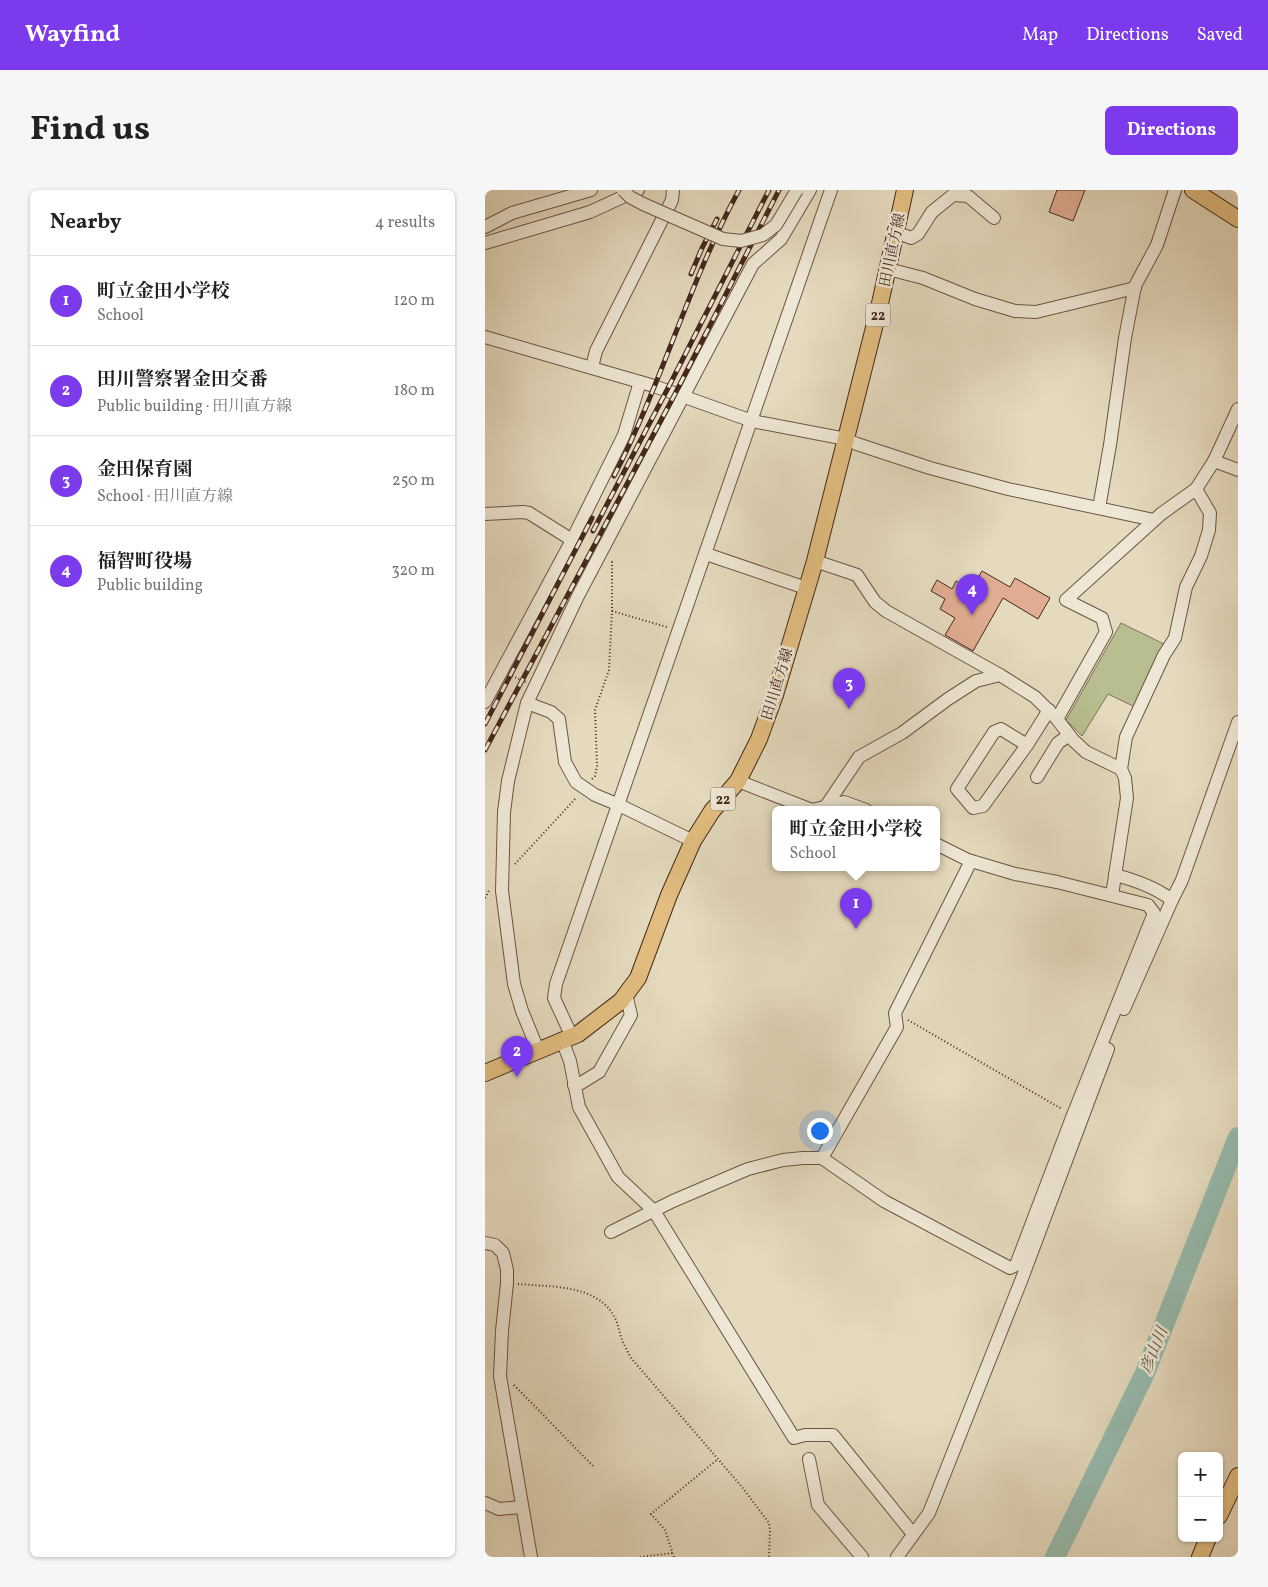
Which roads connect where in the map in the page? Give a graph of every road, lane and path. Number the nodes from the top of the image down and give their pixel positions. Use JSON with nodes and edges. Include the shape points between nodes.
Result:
{"nodes":[{"id":1,"x":591,"y":190,"type":"edge"},
{"id":2,"x":623,"y":190,"type":"edge"},
{"id":3,"x":638,"y":190,"type":"edge"},
{"id":4,"x":673,"y":190,"type":"edge"},
{"id":5,"x":797,"y":190,"type":"edge"},
{"id":6,"x":810,"y":190,"type":"edge"},
{"id":7,"x":831,"y":190,"type":"edge"},
{"id":8,"x":905,"y":190,"type":"edge"},
{"id":9,"x":1175,"y":190,"type":"edge"},
{"id":10,"x":1193,"y":190,"type":"edge"},
{"id":11,"x":994,"y":218,"type":"dead end"},
{"id":12,"x":1238,"y":219,"type":"edge"},
{"id":13,"x":485,"y":227,"type":"edge"},
{"id":14,"x":895,"y":232,"type":"junction"},
{"id":15,"x":485,"y":243,"type":"edge"},
{"id":16,"x":887,"y":269,"type":"junction"},
{"id":17,"x":1135,"y":288,"type":"junction"},
{"id":18,"x":485,"y":337,"type":"edge"},
{"id":19,"x":592,"y":367,"type":"junction"},
{"id":20,"x":640,"y":382,"type":"junction"},
{"id":21,"x":684,"y":397,"type":"junction"},
{"id":22,"x":1238,"y":409,"type":"edge"},
{"id":23,"x":752,"y":421,"type":"junction"},
{"id":24,"x":846,"y":439,"type":"junction"},
{"id":25,"x":1214,"y":460,"type":"junction"},
{"id":26,"x":1238,"y":470,"type":"edge"},
{"id":27,"x":1196,"y":489,"type":"junction"},
{"id":28,"x":1099,"y":508,"type":"junction"},
{"id":29,"x":485,"y":514,"type":"edge"},
{"id":30,"x":1154,"y":520,"type":"junction"},
{"id":31,"x":572,"y":540,"type":"junction"},
{"id":32,"x":706,"y":554,"type":"junction"},
{"id":33,"x":599,"y":556,"type":"junction"},
{"id":34,"x":815,"y":560,"type":"junction"},
{"id":35,"x":806,"y":588,"type":"junction"},
{"id":36,"x":612,"y":611,"type":"junction"},
{"id":37,"x":679,"y":632,"type":"junction"},
{"id":38,"x":501,"y":671,"type":"junction"},
{"id":39,"x":1000,"y":675,"type":"junction"},
{"id":40,"x":535,"y":686,"type":"junction"},
{"id":41,"x":485,"y":702,"type":"edge"},
{"id":42,"x":527,"y":703,"type":"junction"},
{"id":43,"x":1053,"y":714,"type":"junction"},
{"id":44,"x":1238,"y":722,"type":"edge"},
{"id":45,"x":1069,"y":735,"type":"junction"},
{"id":46,"x":1027,"y":745,"type":"junction"},
{"id":47,"x":1121,"y":768,"type":"junction"},
{"id":48,"x":1037,"y":777,"type":"dead end"},
{"id":49,"x":738,"y":780,"type":"junction"},
{"id":50,"x":585,"y":788,"type":"junction"},
{"id":51,"x":619,"y":805,"type":"junction"},
{"id":52,"x":802,"y":806,"type":"edge"},
{"id":53,"x":826,"y":806,"type":"joint"},
{"id":54,"x":855,"y":806,"type":"edge"},
{"id":55,"x":693,"y":840,"type":"junction"},
{"id":56,"x":940,"y":846,"type":"edge"},
{"id":57,"x":971,"y":861,"type":"junction"},
{"id":58,"x":502,"y":870,"type":"junction"},
{"id":59,"x":1115,"y":875,"type":"junction"},
{"id":60,"x":1112,"y":895,"type":"junction"},
{"id":61,"x":1172,"y":900,"type":"junction"},
{"id":62,"x":626,"y":994,"type":"junction"},
{"id":63,"x":895,"y":1013,"type":"junction"},
{"id":64,"x":567,"y":1039,"type":"junction"},
{"id":65,"x":538,"y":1050,"type":"junction"},
{"id":66,"x":485,"y":1073,"type":"edge"},
{"id":67,"x":574,"y":1084,"type":"junction"},
{"id":68,"x":1073,"y":1115,"type":"junction"},
{"id":69,"x":821,"y":1158,"type":"junction"},
{"id":70,"x":1062,"y":1159,"type":"junction"},
{"id":71,"x":654,"y":1211,"type":"junction"},
{"id":72,"x":611,"y":1232,"type":"dead end"},
{"id":73,"x":485,"y":1243,"type":"edge"},
{"id":74,"x":507,"y":1283,"type":"junction"},
{"id":75,"x":500,"y":1376,"type":"junction"},
{"id":76,"x":717,"y":1459,"type":"junction"},
{"id":77,"x":809,"y":1459,"type":"dead end"},
{"id":78,"x":593,"y":1466,"type":"dead end"},
{"id":79,"x":1238,"y":1476,"type":"edge"},
{"id":80,"x":485,"y":1503,"type":"edge"},
{"id":81,"x":522,"y":1507,"type":"junction"},
{"id":82,"x":1223,"y":1508,"type":"edge"},
{"id":83,"x":913,"y":1534,"type":"junction"},
{"id":84,"x":1207,"y":1542,"type":"edge"},
{"id":85,"x":673,"y":1553,"type":"junction"},
{"id":86,"x":531,"y":1557,"type":"edge"},
{"id":87,"x":640,"y":1557,"type":"edge"},
{"id":88,"x":674,"y":1557,"type":"edge"},
{"id":89,"x":769,"y":1557,"type":"edge"},
{"id":90,"x":862,"y":1557,"type":"edge"},
{"id":91,"x":897,"y":1557,"type":"edge"},
{"id":92,"x":1199,"y":1557,"type":"edge"}],
"edges":[{"from":1,"to":13,"type":"street","via":[[512,213]]},
{"from":2,"to":5,"type":"street","bridge":true,"via":[[636,201],[723,239],[741,241],[763,235],[776,225]]},
{"from":3,"to":15,"type":"street","via":[[590,212]]},
{"from":4,"to":19,"type":"street","via":[[672,200],[596,351]]},
{"from":6,"to":21,"type":"street","via":[[781,239],[753,264]]},
{"from":7,"to":23,"type":"street"},
{"from":8,"to":14,"type":"main road","name":"田川直方線","number":"22"},
{"from":9,"to":17,"type":"street","via":[[1157,245]]},
{"from":10,"to":12,"type":"main road"},
{"from":11,"to":14,"type":"street","via":[[968,196],[953,195],[932,212],[918,234],[911,238]]},
{"from":14,"to":16,"type":"main road","name":"田川直方線","number":"22"},
{"from":16,"to":17,"type":"street","via":[[923,278],[1007,308],[1036,312]]},
{"from":16,"to":24,"type":"main road","name":"田川直方線","number":"22"},
{"from":17,"to":28,"type":"street"},
{"from":18,"to":19,"type":"street"},
{"from":19,"to":20,"type":"street"},
{"from":20,"to":21,"type":"street"},
{"from":20,"to":31,"type":"street","via":[[624,434]]},
{"from":21,"to":23,"type":"street"},
{"from":21,"to":33,"type":"street"},
{"from":22,"to":25,"type":"street"},
{"from":23,"to":24,"type":"street"},
{"from":23,"to":32,"type":"street"},
{"from":24,"to":28,"type":"street","via":[[939,470]]},
{"from":24,"to":34,"type":"main road","name":"田川直方線","number":"22"},
{"from":25,"to":26,"type":"street"},
{"from":25,"to":27,"type":"street"},
{"from":27,"to":30,"type":"street"},
{"from":27,"to":47,"type":"street","via":[[1209,513],[1209,530],[1186,587],[1175,638],[1126,738]]},
{"from":28,"to":30,"type":"street"},
{"from":29,"to":31,"type":"street","via":[[529,513]]},
{"from":30,"to":43,"type":"street","via":[[1065,600],[1102,618],[1106,632]]},
{"from":31,"to":38,"type":"street"},
{"from":32,"to":35,"type":"street"},
{"from":32,"to":37,"type":"street"},
{"from":33,"to":36,"type":"path","via":[[612,562]]},
{"from":33,"to":40,"type":"street"},
{"from":34,"to":35,"type":"main road","name":"田川直方線","number":"22"},
{"from":34,"to":39,"type":"street","via":[[857,575],[875,602],[900,620]]},
{"from":35,"to":49,"type":"main road","name":"田川直方線","number":"22","via":[[775,695],[759,739]]},
{"from":36,"to":37,"type":"path"},
{"from":36,"to":50,"type":"path","via":[[609,670],[595,710],[597,766],[595,776]]},
{"from":37,"to":51,"type":"street"},
{"from":38,"to":40,"type":"path"},
{"from":38,"to":41,"type":"street"},
{"from":39,"to":43,"type":"street","via":[[1035,697]]},
{"from":39,"to":53,"type":"street","via":[[976,681],[902,733],[859,756]]},
{"from":40,"to":42,"type":"street"},
{"from":42,"to":50,"type":"street","via":[[551,712],[559,719],[565,762],[576,782]]},
{"from":42,"to":58,"type":"street","via":[[508,781]]},
{"from":43,"to":45,"type":"street"},
{"from":43,"to":46,"type":"street"},
{"from":44,"to":61,"type":"street","via":[[1183,880]]},
{"from":45,"to":47,"type":"street","via":[[1086,752]]},
{"from":45,"to":48,"type":"street","via":[[1058,743]]},
{"from":46,"to":46,"type":"street","via":[[983,806],[973,808],[957,789],[994,732],[1001,729]]},
{"from":47,"to":59,"type":"street","via":[[1127,798]]},
{"from":49,"to":52,"type":"street"},
{"from":49,"to":55,"type":"main road","name":"田川直方線","number":"22"},
{"from":50,"to":51,"type":"street","via":[[595,796]]},
{"from":50,"to":58,"type":"path","via":[[516,864]]},
{"from":51,"to":55,"type":"street"},
{"from":51,"to":64,"type":"street","via":[[556,984],[554,998]]},
{"from":53,"to":54,"type":"street","via":[[844,802]]},
{"from":55,"to":62,"type":"main road","name":"田川直方線","number":"22","via":[[638,978]]},
{"from":56,"to":57,"type":"street"},
{"from":57,"to":60,"type":"street"},
{"from":57,"to":63,"type":"street"},
{"from":58,"to":65,"type":"street","via":[[514,984]]},
{"from":59,"to":60,"type":"street"},
{"from":59,"to":61,"type":"street","via":[[1154,888]]},
{"from":60,"to":68,"type":"street","via":[[1148,905],[1154,913]]},
{"from":61,"to":70,"type":"street"},
{"from":62,"to":64,"type":"main road","name":"田川直方線","number":"22","via":[[578,1034]]},
{"from":62,"to":67,"type":"street","via":[[631,1015],[599,1072]]},
{"from":63,"to":68,"type":"path"},
{"from":63,"to":69,"type":"street","via":[[897,1027]]},
{"from":64,"to":65,"type":"main road","name":"田川直方線","number":"22"},
{"from":64,"to":67,"type":"street"},
{"from":65,"to":66,"type":"main road","name":"田川直方線","number":"22"},
{"from":67,"to":71,"type":"street","via":[[579,1107],[618,1178]]},
{"from":68,"to":70,"type":"street"},
{"from":69,"to":70,"type":"street","via":[[885,1201],[1010,1268],[1016,1265]]},
{"from":69,"to":71,"type":"street","via":[[783,1160],[748,1169]]},
{"from":70,"to":83,"type":"street","via":[[929,1513]]},
{"from":71,"to":72,"type":"street"},
{"from":71,"to":83,"type":"street","via":[[794,1438],[833,1435]]},
{"from":73,"to":74,"type":"street","via":[[495,1245],[503,1253]]},
{"from":74,"to":75,"type":"street"},
{"from":74,"to":76,"type":"path","via":[[565,1288],[597,1299],[616,1320],[631,1358]]},
{"from":75,"to":78,"type":"path","via":[[506,1377]]},
{"from":75,"to":81,"type":"street"},
{"from":76,"to":85,"type":"path","via":[[651,1514],[665,1530]]},
{"from":76,"to":89,"type":"path","via":[[769,1523]]},
{"from":77,"to":90,"type":"street","via":[[818,1505]]},
{"from":79,"to":82,"type":"main road"},
{"from":80,"to":81,"type":"street","via":[[499,1509]]},
{"from":81,"to":86,"type":"street"},
{"from":83,"to":91,"type":"street"},
{"from":84,"to":92,"type":"main road"},
{"from":85,"to":87,"type":"path"},
{"from":85,"to":88,"type":"path"}]}
